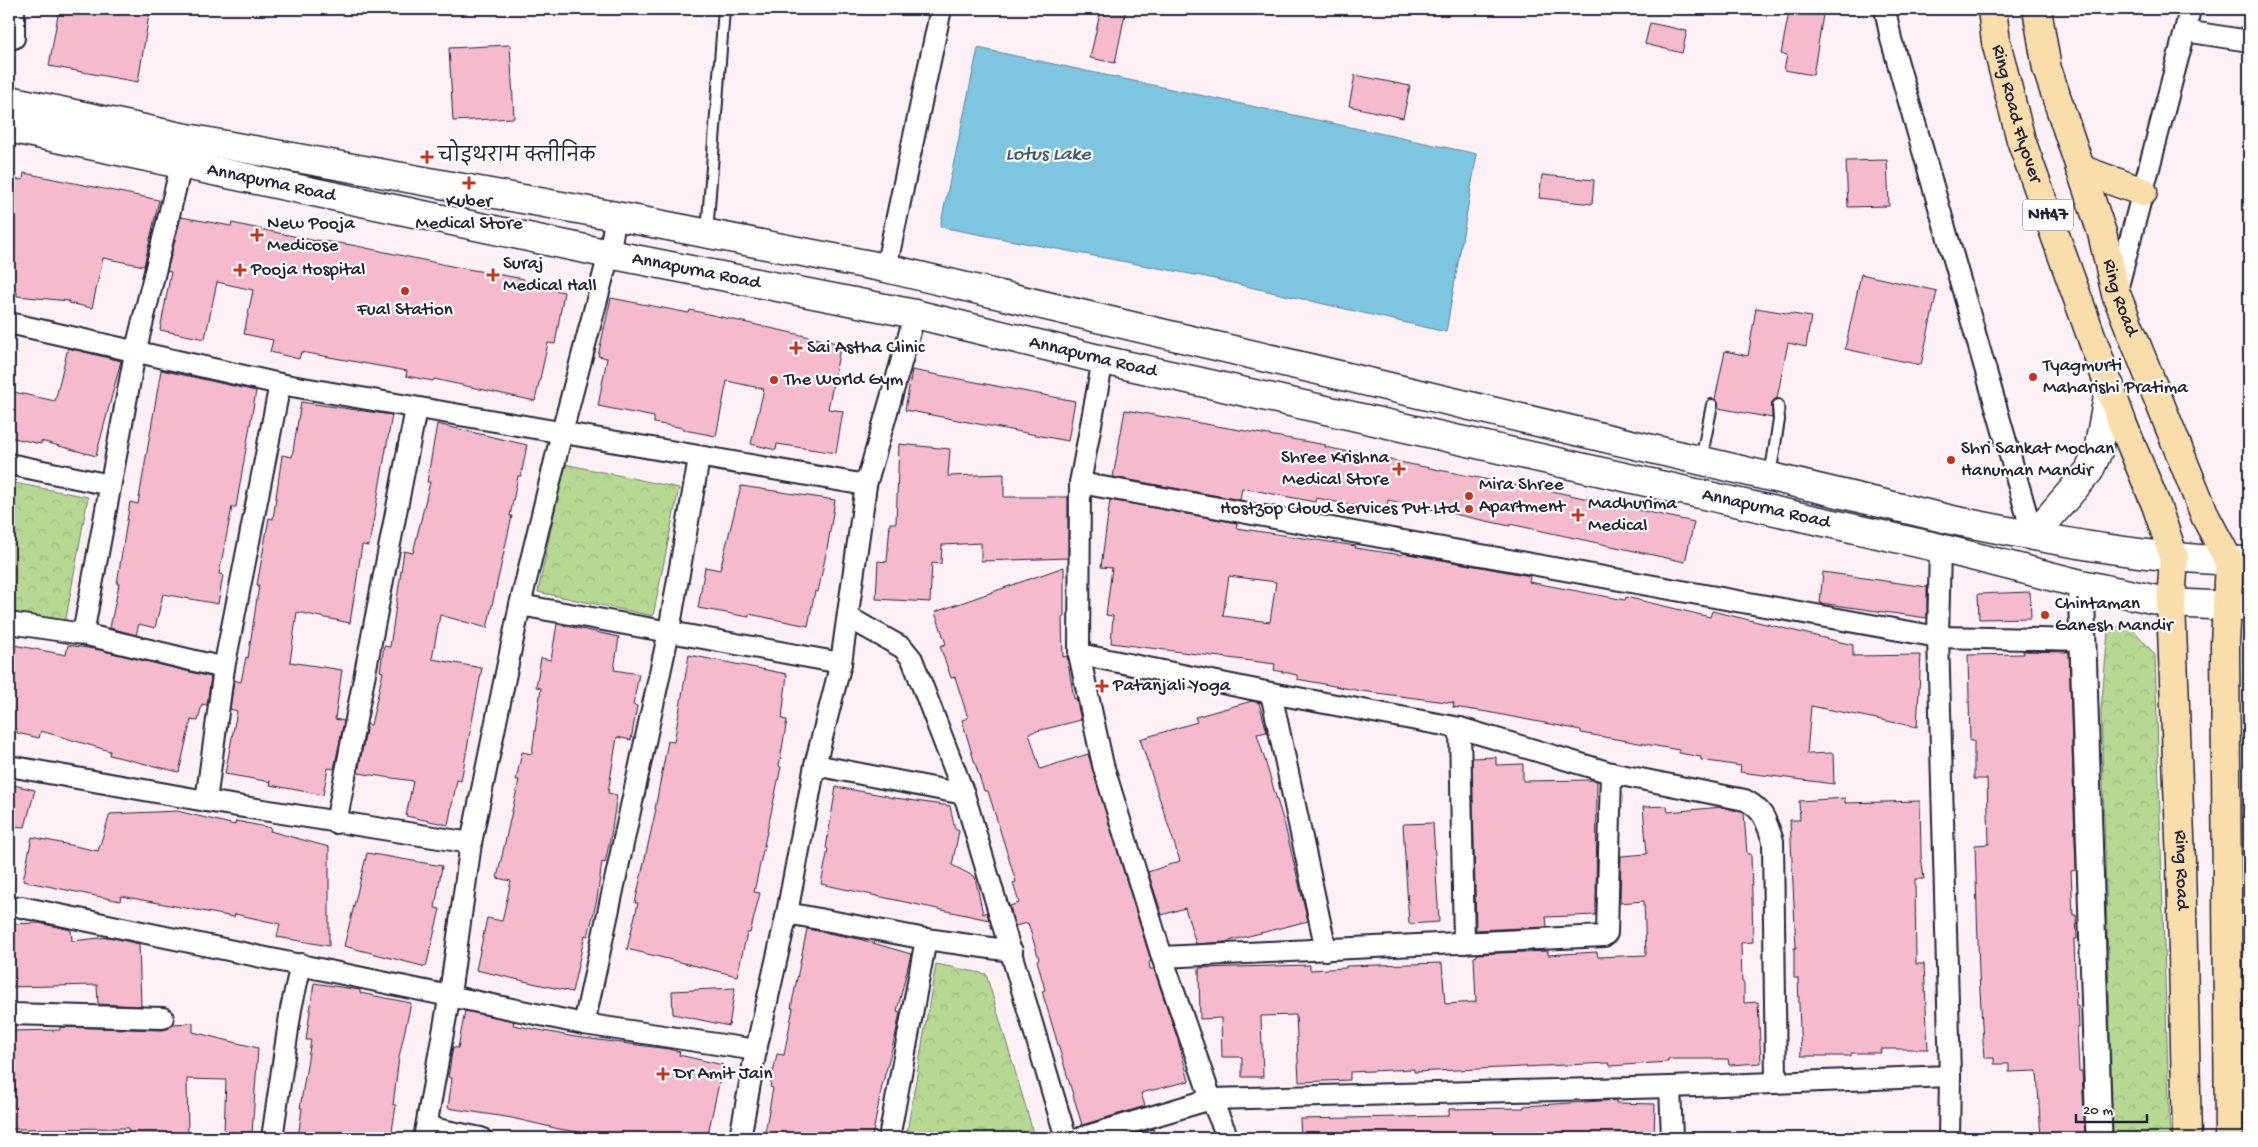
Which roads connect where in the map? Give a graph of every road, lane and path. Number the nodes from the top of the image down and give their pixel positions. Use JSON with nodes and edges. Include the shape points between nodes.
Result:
{"nodes":[{"id":1,"x":14,"y":9,"type":"edge"},
{"id":2,"x":724,"y":9,"type":"edge"},
{"id":3,"x":941,"y":9,"type":"edge"},
{"id":4,"x":1885,"y":9,"type":"edge"},
{"id":5,"x":1992,"y":9,"type":"edge"},
{"id":6,"x":2037,"y":9,"type":"edge"},
{"id":7,"x":2190,"y":9,"type":"edge"},
{"id":8,"x":2185,"y":30,"type":"junction"},
{"id":9,"x":14,"y":38,"type":"dead end"},
{"id":10,"x":2249,"y":40,"type":"edge"},
{"id":11,"x":9,"y":100,"type":"edge"},
{"id":12,"x":9,"y":128,"type":"edge"},
{"id":13,"x":181,"y":166,"type":"junction"},
{"id":14,"x":2080,"y":169,"type":"junction"},
{"id":15,"x":2143,"y":192,"type":"junction"},
{"id":16,"x":616,"y":216,"type":"junction"},
{"id":17,"x":707,"y":234,"type":"junction"},
{"id":18,"x":609,"y":254,"type":"junction"},
{"id":19,"x":886,"y":268,"type":"junction"},
{"id":20,"x":2116,"y":294,"type":"junction"},
{"id":21,"x":915,"y":314,"type":"junction"},
{"id":22,"x":9,"y":323,"type":"edge"},
{"id":23,"x":135,"y":353,"type":"junction"},
{"id":24,"x":1103,"y":360,"type":"junction"},
{"id":25,"x":280,"y":384,"type":"junction"},
{"id":26,"x":2110,"y":386,"type":"junction"},
{"id":27,"x":1712,"y":405,"type":"dead end"},
{"id":28,"x":1778,"y":405,"type":"dead end"},
{"id":29,"x":416,"y":409,"type":"junction"},
{"id":30,"x":562,"y":432,"type":"junction"},
{"id":31,"x":699,"y":458,"type":"junction"},
{"id":32,"x":1700,"y":460,"type":"junction"},
{"id":33,"x":9,"y":464,"type":"edge"},
{"id":34,"x":1770,"y":477,"type":"junction"},
{"id":35,"x":1080,"y":483,"type":"junction"},
{"id":36,"x":110,"y":485,"type":"junction"},
{"id":37,"x":866,"y":485,"type":"junction"},
{"id":38,"x":2033,"y":536,"type":"junction"},
{"id":39,"x":1940,"y":548,"type":"junction"},
{"id":40,"x":2174,"y":557,"type":"junction"},
{"id":41,"x":2239,"y":561,"type":"edge"},
{"id":42,"x":2081,"y":584,"type":"junction"},
{"id":43,"x":2171,"y":603,"type":"junction"},
{"id":44,"x":520,"y":605,"type":"junction"},
{"id":45,"x":2238,"y":607,"type":"edge"},
{"id":46,"x":848,"y":617,"type":"junction"},
{"id":47,"x":9,"y":623,"type":"edge"},
{"id":48,"x":669,"y":631,"type":"junction"},
{"id":49,"x":83,"y":634,"type":"junction"},
{"id":50,"x":1938,"y":637,"type":"junction"},
{"id":51,"x":2082,"y":640,"type":"junction"},
{"id":52,"x":1079,"y":654,"type":"junction"},
{"id":53,"x":841,"y":663,"type":"junction"},
{"id":54,"x":224,"y":668,"type":"junction"},
{"id":55,"x":1271,"y":693,"type":"junction"},
{"id":56,"x":1460,"y":728,"type":"junction"},
{"id":57,"x":815,"y":764,"type":"junction"},
{"id":58,"x":9,"y":766,"type":"edge"},
{"id":59,"x":1611,"y":773,"type":"junction"},
{"id":60,"x":964,"y":794,"type":"junction"},
{"id":61,"x":206,"y":801,"type":"junction"},
{"id":62,"x":336,"y":823,"type":"junction"},
{"id":63,"x":471,"y":843,"type":"junction"},
{"id":64,"x":21,"y":906,"type":"dead end"},
{"id":65,"x":787,"y":913,"type":"junction"},
{"id":66,"x":926,"y":939,"type":"junction"},
{"id":67,"x":1464,"y":943,"type":"junction"},
{"id":68,"x":1326,"y":950,"type":"junction"},
{"id":69,"x":1012,"y":951,"type":"junction"},
{"id":70,"x":1162,"y":957,"type":"junction"},
{"id":71,"x":301,"y":964,"type":"junction"},
{"id":72,"x":450,"y":994,"type":"junction"},
{"id":73,"x":9,"y":1014,"type":"edge"},
{"id":74,"x":163,"y":1018,"type":"dead end"},
{"id":75,"x":584,"y":1024,"type":"junction"},
{"id":76,"x":756,"y":1050,"type":"junction"},
{"id":77,"x":1950,"y":1076,"type":"junction"},
{"id":78,"x":1776,"y":1083,"type":"junction"},
{"id":79,"x":1670,"y":1087,"type":"junction"},
{"id":80,"x":1211,"y":1099,"type":"junction"},
{"id":81,"x":425,"y":1132,"type":"edge"},
{"id":82,"x":272,"y":1138,"type":"edge"},
{"id":83,"x":481,"y":1138,"type":"edge"},
{"id":84,"x":740,"y":1138,"type":"edge"},
{"id":85,"x":889,"y":1138,"type":"edge"},
{"id":86,"x":1066,"y":1138,"type":"edge"},
{"id":87,"x":1080,"y":1138,"type":"edge"},
{"id":88,"x":1228,"y":1138,"type":"edge"},
{"id":89,"x":1672,"y":1138,"type":"edge"},
{"id":90,"x":1948,"y":1138,"type":"edge"},
{"id":91,"x":2099,"y":1138,"type":"edge"},
{"id":92,"x":2187,"y":1138,"type":"edge"},
{"id":93,"x":2228,"y":1138,"type":"edge"}],
"edges":[{"from":1,"to":9,"type":"street"},
{"from":2,"to":17,"type":"lane"},
{"from":3,"to":19,"type":"street"},
{"from":4,"to":38,"type":"street","via":[[1890,39]]},
{"from":5,"to":26,"type":"highway","name":"Ring Road Flyover","number":"NH47","via":[[1996,42],[2020,140]]},
{"from":6,"to":14,"type":"highway","via":[[2047,70]]},
{"from":7,"to":8,"type":"street"},
{"from":8,"to":10,"type":"street"},
{"from":8,"to":15,"type":"street"},
{"from":11,"to":16,"type":"main road","name":"Annapurna Road","via":[[186,138]]},
{"from":12,"to":13,"type":"main road","name":"Annapurna Road"},
{"from":13,"to":18,"type":"main road","name":"Annapurna Road"},
{"from":13,"to":23,"type":"street"},
{"from":14,"to":15,"type":"highway"},
{"from":14,"to":20,"type":"highway","name":"Ring Road","via":[[2102,233]]},
{"from":15,"to":20,"type":"street"},
{"from":16,"to":17,"type":"main road","name":"Annapurna Road"},
{"from":16,"to":18,"type":"street"},
{"from":17,"to":19,"type":"main road","name":"Annapurna Road"},
{"from":18,"to":21,"type":"main road","name":"Annapurna Road"},
{"from":18,"to":30,"type":"street"},
{"from":19,"to":32,"type":"main road","name":"Annapurna Road"},
{"from":20,"to":41,"type":"highway","name":"Ring Road","via":[[2206,518]]},
{"from":21,"to":24,"type":"main road","name":"Annapurna Road"},
{"from":21,"to":37,"type":"street"},
{"from":22,"to":23,"type":"street"},
{"from":23,"to":25,"type":"street"},
{"from":23,"to":36,"type":"street"},
{"from":24,"to":35,"type":"street"},
{"from":24,"to":39,"type":"main road","name":"Annapurna Road"},
{"from":25,"to":29,"type":"street"},
{"from":25,"to":54,"type":"street"},
{"from":26,"to":38,"type":"main road","via":[[2098,451],[2089,471]]},
{"from":26,"to":40,"type":"highway","number":"NH47"},
{"from":27,"to":32,"type":"lane"},
{"from":28,"to":34,"type":"lane","via":[[1779,420]]},
{"from":29,"to":30,"type":"street"},
{"from":29,"to":62,"type":"street"},
{"from":30,"to":31,"type":"street"},
{"from":30,"to":44,"type":"street"},
{"from":31,"to":37,"type":"street"},
{"from":31,"to":48,"type":"street"},
{"from":32,"to":34,"type":"main road","name":"Annapurna Road"},
{"from":33,"to":36,"type":"street"},
{"from":34,"to":38,"type":"main road","name":"Annapurna Road"},
{"from":35,"to":50,"type":"street"},
{"from":35,"to":52,"type":"street"},
{"from":36,"to":49,"type":"street"},
{"from":37,"to":46,"type":"street"},
{"from":38,"to":40,"type":"main road","name":"Annapurna Road"},
{"from":39,"to":42,"type":"main road","name":"Annapurna Road"},
{"from":39,"to":50,"type":"street"},
{"from":40,"to":41,"type":"main road","name":"Annapurna Road"},
{"from":40,"to":43,"type":"highway","name":"Ring Road"},
{"from":41,"to":45,"type":"highway"},
{"from":42,"to":43,"type":"main road","name":"Annapurna Road"},
{"from":42,"to":51,"type":"street"},
{"from":43,"to":45,"type":"main road","name":"Annapurna Road"},
{"from":43,"to":92,"type":"highway","name":"Ring Road"},
{"from":44,"to":48,"type":"street"},
{"from":44,"to":63,"type":"street"},
{"from":45,"to":93,"type":"highway"},
{"from":46,"to":53,"type":"street"},
{"from":46,"to":60,"type":"street","via":[[903,648],[912,659]]},
{"from":47,"to":49,"type":"street"},
{"from":48,"to":53,"type":"street"},
{"from":48,"to":75,"type":"street"},
{"from":49,"to":54,"type":"street"},
{"from":50,"to":51,"type":"street"},
{"from":50,"to":77,"type":"street"},
{"from":51,"to":91,"type":"street"},
{"from":52,"to":55,"type":"street"},
{"from":52,"to":70,"type":"street","via":[[1103,765]]},
{"from":53,"to":57,"type":"street"},
{"from":54,"to":61,"type":"street"},
{"from":55,"to":56,"type":"street"},
{"from":55,"to":68,"type":"street"},
{"from":56,"to":59,"type":"street"},
{"from":56,"to":67,"type":"street"},
{"from":57,"to":60,"type":"street"},
{"from":57,"to":65,"type":"street"},
{"from":58,"to":61,"type":"street"},
{"from":59,"to":67,"type":"street","via":[[1607,933],[1590,938]]},
{"from":59,"to":78,"type":"street","via":[[1745,800],[1758,807],[1766,819],[1773,841]]},
{"from":60,"to":69,"type":"street"},
{"from":61,"to":62,"type":"street"},
{"from":62,"to":63,"type":"street"},
{"from":63,"to":72,"type":"street"},
{"from":64,"to":71,"type":"street"},
{"from":65,"to":66,"type":"street"},
{"from":65,"to":76,"type":"street"},
{"from":66,"to":69,"type":"street"},
{"from":66,"to":85,"type":"street"},
{"from":67,"to":68,"type":"street"},
{"from":68,"to":70,"type":"street"},
{"from":69,"to":86,"type":"street"},
{"from":70,"to":80,"type":"street"},
{"from":71,"to":72,"type":"street"},
{"from":71,"to":82,"type":"street"},
{"from":72,"to":75,"type":"street"},
{"from":72,"to":81,"type":"street"},
{"from":73,"to":74,"type":"street"},
{"from":75,"to":76,"type":"street"},
{"from":76,"to":84,"type":"street"},
{"from":77,"to":78,"type":"street"},
{"from":77,"to":90,"type":"street"},
{"from":78,"to":79,"type":"street"},
{"from":79,"to":80,"type":"street"},
{"from":79,"to":89,"type":"street"},
{"from":80,"to":87,"type":"street"},
{"from":80,"to":88,"type":"street"},
{"from":81,"to":83,"type":"street"}]}
